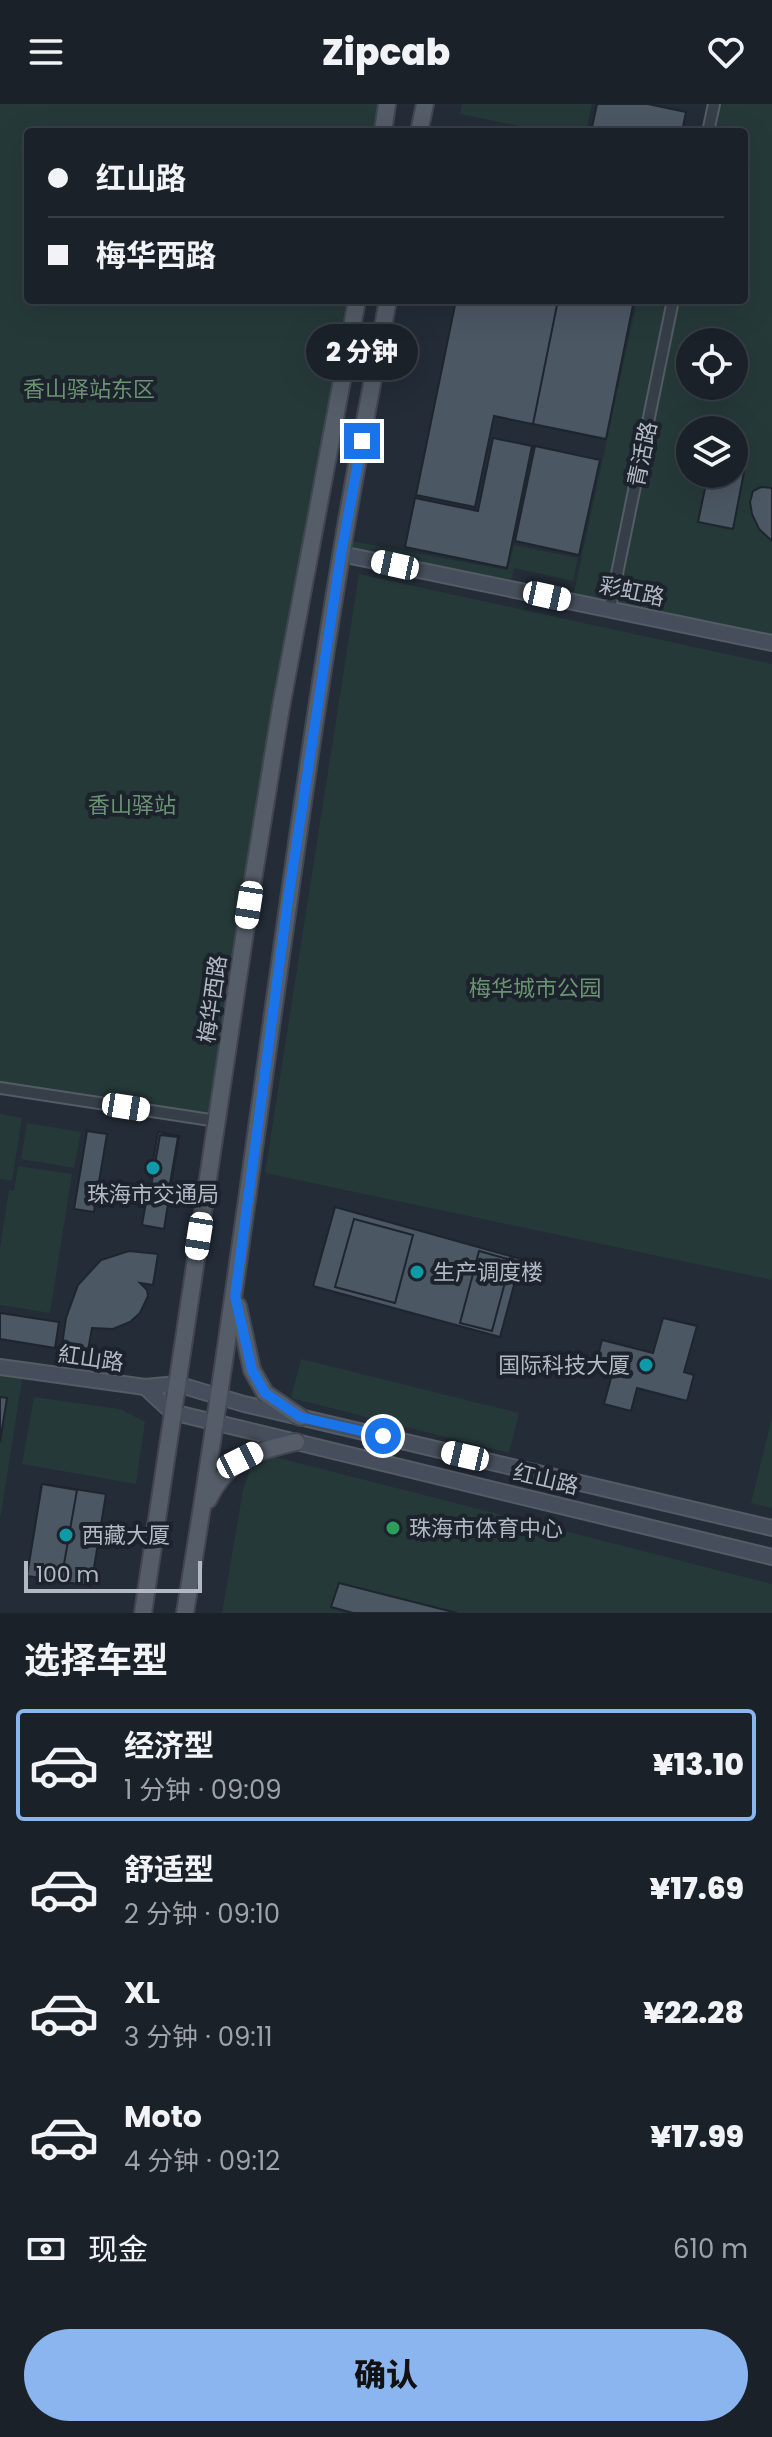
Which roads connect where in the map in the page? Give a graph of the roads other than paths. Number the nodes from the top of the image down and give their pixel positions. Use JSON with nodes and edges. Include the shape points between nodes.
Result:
{"nodes":[{"id":1,"x":387,"y":104,"type":"edge"},
{"id":2,"x":425,"y":104,"type":"edge"},
{"id":3,"x":714,"y":104,"type":"edge"},
{"id":4,"x":384,"y":128,"type":"edge"},
{"id":5,"x":420,"y":128,"type":"edge"},
{"id":6,"x":709,"y":128,"type":"edge"},
{"id":7,"x":356,"y":304,"type":"edge"},
{"id":8,"x":387,"y":304,"type":"edge"},
{"id":9,"x":672,"y":304,"type":"edge"},
{"id":10,"x":341,"y":554,"type":"junction"},
{"id":11,"x":610,"y":608,"type":"junction"},
{"id":12,"x":772,"y":643,"type":"edge"},
{"id":13,"x":0,"y":1088,"type":"edge"},
{"id":14,"x":217,"y":1121,"type":"junction"},
{"id":15,"x":235,"y":1296,"type":"junction"},
{"id":16,"x":0,"y":1367,"type":"edge"},
{"id":17,"x":177,"y":1384,"type":"junction"},
{"id":18,"x":145,"y":1387,"type":"junction"},
{"id":19,"x":220,"y":1398,"type":"junction"},
{"id":20,"x":172,"y":1412,"type":"junction"},
{"id":21,"x":300,"y":1417,"type":"junction"},
{"id":22,"x":216,"y":1423,"type":"junction"},
{"id":23,"x":296,"y":1442,"type":"junction"},
{"id":24,"x":201,"y":1516,"type":"junction"},
{"id":25,"x":772,"y":1528,"type":"edge"},
{"id":26,"x":772,"y":1557,"type":"edge"},
{"id":27,"x":143,"y":1613,"type":"edge"},
{"id":28,"x":185,"y":1613,"type":"edge"}],
"edges":[{"from":1,"to":4,"type":"main road"},
{"from":2,"to":5,"type":"main road"},
{"from":3,"to":6,"type":"street"},
{"from":7,"to":14,"type":"main road","name":"梅华西路","via":[[281,707]]},
{"from":8,"to":10,"type":"main road"},
{"from":9,"to":11,"type":"street","name":"青活路"},
{"from":10,"to":11,"type":"main road","name":"彩虹路"},
{"from":10,"to":15,"type":"main road"},
{"from":11,"to":12,"type":"main road","name":"彩虹路"},
{"from":13,"to":14,"type":"street"},
{"from":14,"to":17,"type":"main road","name":"梅华西路"},
{"from":15,"to":19,"type":"main road"},
{"from":15,"to":21,"type":"main road","via":[[252,1370],[265,1393]]},
{"from":16,"to":18,"type":"main road","name":"紅山路"},
{"from":17,"to":18,"type":"main road","name":"紅山路"},
{"from":17,"to":19,"type":"main road","name":"红山路"},
{"from":17,"to":20,"type":"main road","name":"梅华西路"},
{"from":18,"to":20,"type":"main road"},
{"from":19,"to":21,"type":"main road","name":"红山路"},
{"from":19,"to":22,"type":"main road"},
{"from":20,"to":22,"type":"main road","name":"红山路"},
{"from":20,"to":27,"type":"main road","name":"梅华西路"},
{"from":21,"to":25,"type":"main road","name":"红山路"},
{"from":22,"to":23,"type":"main road","name":"红山路"},
{"from":22,"to":24,"type":"main road"},
{"from":23,"to":24,"type":"main road","via":[[240,1460],[215,1484]]},
{"from":23,"to":26,"type":"main road","name":"红山路"},
{"from":24,"to":28,"type":"main road"}]}
